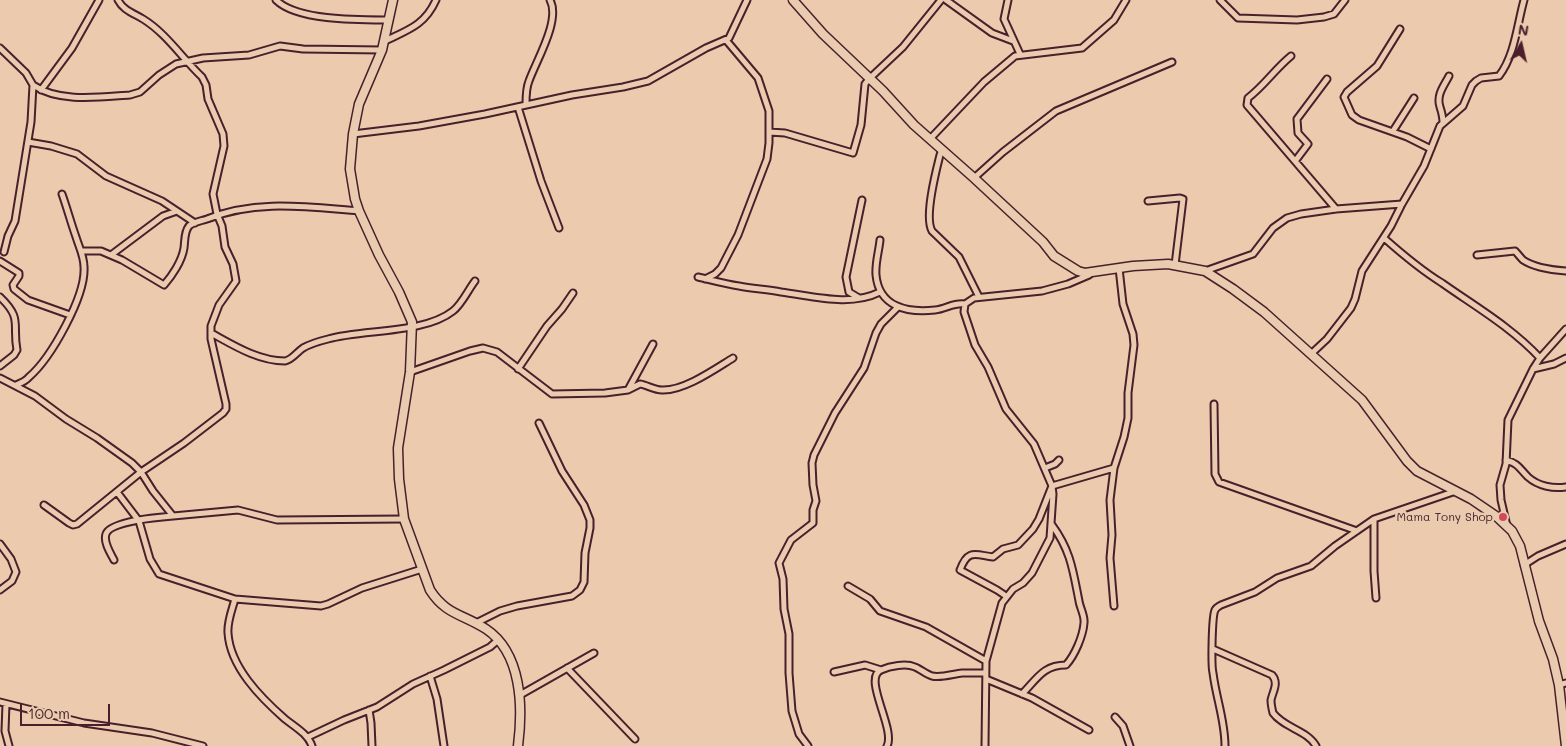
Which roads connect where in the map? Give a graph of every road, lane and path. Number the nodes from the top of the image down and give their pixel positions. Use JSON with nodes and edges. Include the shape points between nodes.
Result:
{"nodes":[{"id":1,"x":99,"y":0,"type":"edge"},
{"id":2,"x":118,"y":0,"type":"edge"},
{"id":3,"x":276,"y":0,"type":"edge"},
{"id":4,"x":393,"y":0,"type":"edge"},
{"id":5,"x":436,"y":0,"type":"edge"},
{"id":6,"x":550,"y":0,"type":"edge"},
{"id":7,"x":747,"y":0,"type":"edge"},
{"id":8,"x":793,"y":0,"type":"edge"},
{"id":9,"x":941,"y":0,"type":"edge"},
{"id":10,"x":946,"y":0,"type":"edge"},
{"id":11,"x":1008,"y":0,"type":"edge"},
{"id":12,"x":1126,"y":0,"type":"edge"},
{"id":13,"x":1220,"y":0,"type":"edge"},
{"id":14,"x":1345,"y":0,"type":"edge"},
{"id":15,"x":1524,"y":0,"type":"edge"},
{"id":16,"x":389,"y":20,"type":"junction"},
{"id":17,"x":1400,"y":29,"type":"dead end"},
{"id":18,"x":726,"y":40,"type":"junction"},
{"id":19,"x":385,"y":41,"type":"junction"},
{"id":20,"x":1013,"y":41,"type":"junction"},
{"id":21,"x":0,"y":48,"type":"edge"},
{"id":22,"x":382,"y":50,"type":"junction"},
{"id":23,"x":1020,"y":54,"type":"junction"},
{"id":24,"x":1291,"y":56,"type":"dead end"},
{"id":25,"x":186,"y":62,"type":"junction"},
{"id":26,"x":1172,"y":62,"type":"dead end"},
{"id":27,"x":1450,"y":76,"type":"dead end"},
{"id":28,"x":869,"y":79,"type":"junction"},
{"id":29,"x":1327,"y":79,"type":"dead end"},
{"id":30,"x":33,"y":85,"type":"junction"},
{"id":31,"x":41,"y":90,"type":"junction"},
{"id":32,"x":1414,"y":98,"type":"dead end"},
{"id":33,"x":526,"y":104,"type":"junction"},
{"id":34,"x":518,"y":106,"type":"junction"},
{"id":35,"x":1443,"y":123,"type":"junction"},
{"id":36,"x":769,"y":132,"type":"junction"},
{"id":37,"x":1393,"y":132,"type":"junction"},
{"id":38,"x":353,"y":134,"type":"junction"},
{"id":39,"x":930,"y":139,"type":"junction"},
{"id":40,"x":28,"y":142,"type":"junction"},
{"id":41,"x":942,"y":150,"type":"junction"},
{"id":42,"x":1431,"y":150,"type":"junction"},
{"id":43,"x":1296,"y":160,"type":"junction"},
{"id":44,"x":974,"y":178,"type":"junction"},
{"id":45,"x":62,"y":194,"type":"dead end"},
{"id":46,"x":862,"y":200,"type":"dead end"},
{"id":47,"x":1148,"y":201,"type":"dead end"},
{"id":48,"x":1402,"y":204,"type":"junction"},
{"id":49,"x":1336,"y":208,"type":"junction"},
{"id":50,"x":177,"y":211,"type":"junction"},
{"id":51,"x":358,"y":211,"type":"junction"},
{"id":52,"x":217,"y":214,"type":"junction"},
{"id":53,"x":195,"y":223,"type":"junction"},
{"id":54,"x":559,"y":228,"type":"dead end"},
{"id":55,"x":1384,"y":238,"type":"junction"},
{"id":56,"x":880,"y":240,"type":"dead end"},
{"id":57,"x":81,"y":251,"type":"junction"},
{"id":58,"x":4,"y":252,"type":"dead end"},
{"id":59,"x":111,"y":255,"type":"junction"},
{"id":60,"x":1477,"y":255,"type":"dead end"},
{"id":61,"x":0,"y":261,"type":"edge"},
{"id":62,"x":1175,"y":265,"type":"junction"},
{"id":63,"x":1119,"y":268,"type":"junction"},
{"id":64,"x":1566,"y":271,"type":"edge"},
{"id":65,"x":1205,"y":272,"type":"junction"},
{"id":66,"x":1091,"y":273,"type":"junction"},
{"id":67,"x":698,"y":277,"type":"dead end"},
{"id":68,"x":705,"y":279,"type":"junction"},
{"id":69,"x":475,"y":281,"type":"dead end"},
{"id":70,"x":880,"y":292,"type":"junction"},
{"id":71,"x":573,"y":293,"type":"dead end"},
{"id":72,"x":979,"y":297,"type":"junction"},
{"id":73,"x":0,"y":298,"type":"edge"},
{"id":74,"x":859,"y":298,"type":"junction"},
{"id":75,"x":965,"y":304,"type":"junction"},
{"id":76,"x":897,"y":308,"type":"junction"},
{"id":77,"x":70,"y":315,"type":"junction"},
{"id":78,"x":412,"y":328,"type":"junction"},
{"id":79,"x":1566,"y":329,"type":"edge"},
{"id":80,"x":211,"y":333,"type":"junction"},
{"id":81,"x":653,"y":344,"type":"dead end"},
{"id":82,"x":1311,"y":354,"type":"junction"},
{"id":83,"x":733,"y":358,"type":"dead end"},
{"id":84,"x":1540,"y":358,"type":"junction"},
{"id":85,"x":1566,"y":358,"type":"edge"},
{"id":86,"x":0,"y":366,"type":"edge"},
{"id":87,"x":518,"y":369,"type":"junction"},
{"id":88,"x":1533,"y":369,"type":"junction"},
{"id":89,"x":410,"y":372,"type":"junction"},
{"id":90,"x":0,"y":378,"type":"edge"},
{"id":91,"x":16,"y":385,"type":"junction"},
{"id":92,"x":628,"y":390,"type":"junction"},
{"id":93,"x":1214,"y":404,"type":"dead end"},
{"id":94,"x":539,"y":423,"type":"dead end"},
{"id":95,"x":1059,"y":460,"type":"dead end"},
{"id":96,"x":1506,"y":460,"type":"junction"},
{"id":97,"x":1045,"y":468,"type":"junction"},
{"id":98,"x":1114,"y":468,"type":"junction"},
{"id":99,"x":141,"y":472,"type":"junction"},
{"id":100,"x":1052,"y":486,"type":"junction"},
{"id":101,"x":1566,"y":487,"type":"edge"},
{"id":102,"x":1456,"y":491,"type":"junction"},
{"id":103,"x":117,"y":492,"type":"junction"},
{"id":104,"x":44,"y":505,"type":"dead end"},
{"id":105,"x":173,"y":516,"type":"junction"},
{"id":106,"x":404,"y":519,"type":"junction"},
{"id":107,"x":1374,"y":519,"type":"junction"},
{"id":108,"x":139,"y":521,"type":"junction"},
{"id":109,"x":1052,"y":526,"type":"junction"},
{"id":110,"x":1508,"y":526,"type":"junction"},
{"id":111,"x":1357,"y":530,"type":"junction"},
{"id":112,"x":0,"y":544,"type":"edge"},
{"id":113,"x":1566,"y":544,"type":"edge"},
{"id":114,"x":114,"y":560,"type":"dead end"},
{"id":115,"x":1524,"y":565,"type":"junction"},
{"id":116,"x":422,"y":569,"type":"junction"},
{"id":117,"x":848,"y":586,"type":"dead end"},
{"id":118,"x":0,"y":590,"type":"edge"},
{"id":119,"x":1006,"y":596,"type":"junction"},
{"id":120,"x":234,"y":598,"type":"junction"},
{"id":121,"x":1376,"y":598,"type":"dead end"},
{"id":122,"x":1114,"y":606,"type":"dead end"},
{"id":123,"x":476,"y":623,"type":"junction"},
{"id":124,"x":498,"y":640,"type":"junction"},
{"id":125,"x":1213,"y":650,"type":"junction"},
{"id":126,"x":594,"y":653,"type":"dead end"},
{"id":127,"x":986,"y":661,"type":"junction"},
{"id":128,"x":567,"y":668,"type":"junction"},
{"id":129,"x":881,"y":670,"type":"junction"},
{"id":130,"x":834,"y":672,"type":"dead end"},
{"id":131,"x":985,"y":673,"type":"junction"},
{"id":132,"x":430,"y":676,"type":"junction"},
{"id":133,"x":986,"y":679,"type":"junction"},
{"id":134,"x":1562,"y":684,"type":"edge"},
{"id":135,"x":1022,"y":694,"type":"junction"},
{"id":136,"x":520,"y":696,"type":"junction"},
{"id":137,"x":0,"y":702,"type":"edge"},
{"id":138,"x":6,"y":704,"type":"junction"},
{"id":139,"x":368,"y":710,"type":"junction"},
{"id":140,"x":1115,"y":717,"type":"dead end"},
{"id":141,"x":1089,"y":730,"type":"dead end"},
{"id":142,"x":308,"y":737,"type":"junction"},
{"id":143,"x":636,"y":739,"type":"dead end"},
{"id":144,"x":9,"y":746,"type":"edge"},
{"id":145,"x":203,"y":746,"type":"edge"},
{"id":146,"x":312,"y":746,"type":"edge"},
{"id":147,"x":372,"y":746,"type":"edge"},
{"id":148,"x":444,"y":746,"type":"edge"},
{"id":149,"x":518,"y":746,"type":"edge"},
{"id":150,"x":808,"y":746,"type":"edge"},
{"id":151,"x":887,"y":746,"type":"edge"},
{"id":152,"x":985,"y":746,"type":"edge"},
{"id":153,"x":1130,"y":746,"type":"edge"},
{"id":154,"x":1225,"y":746,"type":"edge"},
{"id":155,"x":1316,"y":746,"type":"edge"},
{"id":156,"x":1566,"y":746,"type":"edge"}],
"edges":[{"from":1,"to":31,"type":"street","via":[[72,48]]},
{"from":2,"to":25,"type":"street","via":[[124,8],[160,32]]},
{"from":3,"to":16,"type":"street","via":[[293,11],[316,16]]},
{"from":4,"to":16,"type":"street"},
{"from":5,"to":19,"type":"street","via":[[419,24]]},
{"from":6,"to":33,"type":"street","via":[[553,9],[551,22],[528,85]]},
{"from":7,"to":18,"type":"street"},
{"from":8,"to":28,"type":"street","via":[[822,34]]},
{"from":9,"to":28,"type":"street","via":[[903,47]]},
{"from":10,"to":20,"type":"street","via":[[992,33]]},
{"from":11,"to":20,"type":"street","via":[[1004,18]]},
{"from":12,"to":23,"type":"street","via":[[1114,20],[1082,48]]},
{"from":13,"to":14,"type":"street","via":[[1238,18],[1297,20],[1332,15]]},
{"from":15,"to":35,"type":"street","via":[[1503,70],[1498,76],[1476,81],[1463,106]]},
{"from":16,"to":19,"type":"street"},
{"from":17,"to":37,"type":"street","via":[[1377,66],[1344,97],[1355,118]]},
{"from":18,"to":33,"type":"street","via":[[648,81]]},
{"from":18,"to":36,"type":"street","via":[[758,78],[767,103]]},
{"from":19,"to":22,"type":"street"},
{"from":20,"to":23,"type":"street"},
{"from":21,"to":30,"type":"street","via":[[26,73]]},
{"from":22,"to":25,"type":"street","via":[[280,46],[249,55]]},
{"from":22,"to":38,"type":"street","via":[[361,98]]},
{"from":23,"to":39,"type":"street","via":[[984,82]]},
{"from":24,"to":43,"type":"street","via":[[1246,102]]},
{"from":25,"to":31,"type":"street","via":[[167,69],[140,92],[130,95],[63,96]]},
{"from":25,"to":52,"type":"street","via":[[205,82],[208,99],[223,134],[224,146],[213,194]]},
{"from":26,"to":44,"type":"street","via":[[1056,111]]},
{"from":27,"to":35,"type":"street","via":[[1438,96]]},
{"from":28,"to":36,"type":"street","via":[[864,88],[861,125],[853,153],[785,133]]},
{"from":28,"to":39,"type":"street"},
{"from":29,"to":43,"type":"street","via":[[1297,119],[1298,133],[1308,144]]},
{"from":30,"to":31,"type":"street"},
{"from":30,"to":40,"type":"street"},
{"from":32,"to":37,"type":"street"},
{"from":33,"to":34,"type":"street"},
{"from":34,"to":38,"type":"street","via":[[419,126]]},
{"from":34,"to":54,"type":"street"},
{"from":35,"to":42,"type":"street"},
{"from":36,"to":68,"type":"street","via":[[767,159],[738,235],[722,268]]},
{"from":37,"to":42,"type":"street"},
{"from":38,"to":51,"type":"street","via":[[350,169]]},
{"from":39,"to":41,"type":"street"},
{"from":40,"to":50,"type":"street","via":[[77,154],[110,178]]},
{"from":40,"to":58,"type":"street","via":[[15,221]]},
{"from":41,"to":44,"type":"street"},
{"from":41,"to":72,"type":"street","via":[[930,198],[929,225],[959,257]]},
{"from":42,"to":48,"type":"street"},
{"from":43,"to":49,"type":"street"},
{"from":44,"to":66,"type":"street","via":[[1054,256],[1078,271]]},
{"from":45,"to":57,"type":"street"},
{"from":46,"to":74,"type":"street","via":[[846,278],[850,292]]},
{"from":47,"to":62,"type":"street","via":[[1183,199]]},
{"from":48,"to":49,"type":"street"},
{"from":48,"to":55,"type":"street"},
{"from":49,"to":65,"type":"street","via":[[1287,218],[1273,228],[1253,254]]},
{"from":50,"to":53,"type":"street"},
{"from":50,"to":59,"type":"street","via":[[163,216]]},
{"from":51,"to":52,"type":"street","via":[[286,206],[246,207]]},
{"from":51,"to":78,"type":"street","via":[[399,292]]},
{"from":52,"to":53,"type":"street"},
{"from":52,"to":80,"type":"street","via":[[236,281],[214,315]]},
{"from":53,"to":59,"type":"street","via":[[188,227],[180,261],[164,285]]},
{"from":55,"to":82,"type":"street","via":[[1362,271],[1351,308]]},
{"from":55,"to":84,"type":"street","via":[[1440,283],[1513,332]]},
{"from":56,"to":70,"type":"street","via":[[876,274]]},
{"from":57,"to":59,"type":"street","via":[[101,251]]},
{"from":57,"to":77,"type":"street","via":[[84,266],[82,285]]},
{"from":60,"to":64,"type":"street","via":[[1515,251],[1537,266]]},
{"from":61,"to":77,"type":"street","via":[[19,273],[14,289],[28,300]]},
{"from":62,"to":63,"type":"street"},
{"from":62,"to":65,"type":"street"},
{"from":63,"to":66,"type":"street"},
{"from":63,"to":98,"type":"street","via":[[1123,304],[1134,345],[1128,418]]},
{"from":65,"to":82,"type":"street","via":[[1264,312]]},
{"from":66,"to":72,"type":"street","via":[[1042,291]]},
{"from":67,"to":68,"type":"street"},
{"from":68,"to":74,"type":"street","via":[[813,298]]},
{"from":69,"to":78,"type":"street","via":[[454,310],[438,320]]},
{"from":70,"to":74,"type":"street"},
{"from":70,"to":76,"type":"street"},
{"from":71,"to":87,"type":"street"},
{"from":72,"to":75,"type":"street"},
{"from":73,"to":86,"type":"street","via":[[14,314],[17,350]]},
{"from":75,"to":76,"type":"street","via":[[956,303],[934,310]]},
{"from":75,"to":97,"type":"street","via":[[964,312],[975,345],[988,366],[1006,409],[1034,444]]},
{"from":76,"to":150,"type":"street","via":[[876,332],[864,368],[835,413],[814,455],[814,523],[791,540],[779,563],[789,634],[792,711],[799,734]]},
{"from":77,"to":91,"type":"street","via":[[40,366]]},
{"from":78,"to":80,"type":"street","via":[[328,339],[303,348],[284,361],[249,353]]},
{"from":78,"to":89,"type":"street"},
{"from":79,"to":84,"type":"street"},
{"from":80,"to":99,"type":"street","via":[[226,404],[224,413]]},
{"from":81,"to":92,"type":"street"},
{"from":82,"to":102,"type":"street","via":[[1362,400],[1407,462],[1430,479]]},
{"from":83,"to":92,"type":"street","via":[[680,386],[660,390],[640,384]]},
{"from":84,"to":88,"type":"street"},
{"from":85,"to":88,"type":"street"},
{"from":87,"to":89,"type":"street","via":[[497,352],[483,348]]},
{"from":87,"to":92,"type":"street","via":[[552,394]]},
{"from":88,"to":96,"type":"street","via":[[1508,420]]},
{"from":89,"to":106,"type":"street","via":[[398,448]]},
{"from":90,"to":91,"type":"street"},
{"from":91,"to":99,"type":"street","via":[[98,438]]},
{"from":93,"to":111,"type":"street","via":[[1215,474],[1220,482]]},
{"from":94,"to":123,"type":"street","via":[[590,520],[584,582],[572,596],[516,606]]},
{"from":95,"to":97,"type":"street"},
{"from":96,"to":101,"type":"street","via":[[1519,465],[1530,478],[1547,487]]},
{"from":96,"to":110,"type":"street","via":[[1500,485]]},
{"from":97,"to":100,"type":"street"},
{"from":98,"to":100,"type":"street"},
{"from":98,"to":122,"type":"street","via":[[1109,510]]},
{"from":99,"to":103,"type":"street"},
{"from":99,"to":105,"type":"street"},
{"from":100,"to":109,"type":"street"},
{"from":100,"to":119,"type":"street","via":[[1036,524],[1018,545],[993,557],[973,554],[962,564],[960,570]]},
{"from":102,"to":107,"type":"street"},
{"from":102,"to":110,"type":"street"},
{"from":103,"to":104,"type":"street","via":[[74,525]]},
{"from":103,"to":108,"type":"street"},
{"from":105,"to":106,"type":"street","via":[[238,510],[277,520]]},
{"from":105,"to":108,"type":"street"},
{"from":106,"to":116,"type":"street"},
{"from":107,"to":111,"type":"street"},
{"from":107,"to":121,"type":"street"},
{"from":108,"to":114,"type":"street","via":[[114,526],[106,534]]},
{"from":108,"to":120,"type":"street","via":[[150,559],[159,574]]},
{"from":109,"to":119,"type":"street","via":[[1050,538],[1032,574]]},
{"from":109,"to":135,"type":"street","via":[[1071,559],[1084,619],[1083,629],[1066,665],[1048,668]]},
{"from":110,"to":115,"type":"street","via":[[1517,539]]},
{"from":111,"to":125,"type":"street","via":[[1311,566],[1277,578],[1255,592],[1216,608]]},
{"from":112,"to":118,"type":"street","via":[[16,572],[12,581]]},
{"from":113,"to":115,"type":"street"},
{"from":115,"to":134,"type":"street","via":[[1539,621]]},
{"from":116,"to":120,"type":"street","via":[[362,588],[320,606]]},
{"from":116,"to":123,"type":"street","via":[[430,590],[439,602],[450,612]]},
{"from":117,"to":127,"type":"street","via":[[870,599],[880,611],[918,623]]},
{"from":119,"to":127,"type":"street"},
{"from":120,"to":142,"type":"street","via":[[228,632],[239,667],[274,709]]},
{"from":123,"to":124,"type":"street"},
{"from":124,"to":132,"type":"street"},
{"from":124,"to":136,"type":"street","via":[[510,660]]},
{"from":125,"to":154,"type":"street","via":[[1213,675]]},
{"from":125,"to":155,"type":"street","via":[[1272,675],[1276,683],[1273,713],[1286,725],[1309,737]]},
{"from":126,"to":128,"type":"street"},
{"from":127,"to":131,"type":"street"},
{"from":128,"to":136,"type":"street"},
{"from":128,"to":143,"type":"street"},
{"from":129,"to":130,"type":"street","via":[[865,665]]},
{"from":129,"to":131,"type":"street","via":[[908,665],[934,676]]},
{"from":129,"to":151,"type":"street","via":[[875,681],[887,726]]},
{"from":131,"to":133,"type":"street"},
{"from":132,"to":139,"type":"street"},
{"from":132,"to":148,"type":"street"},
{"from":133,"to":135,"type":"street"},
{"from":133,"to":152,"type":"street"},
{"from":134,"to":156,"type":"street"},
{"from":135,"to":141,"type":"street"},
{"from":136,"to":149,"type":"street"},
{"from":137,"to":138,"type":"street"},
{"from":138,"to":144,"type":"street","via":[[5,731]]},
{"from":138,"to":145,"type":"street"},
{"from":139,"to":142,"type":"street"},
{"from":139,"to":147,"type":"street"},
{"from":140,"to":153,"type":"street","via":[[1123,726]]},
{"from":142,"to":146,"type":"street"}]}
